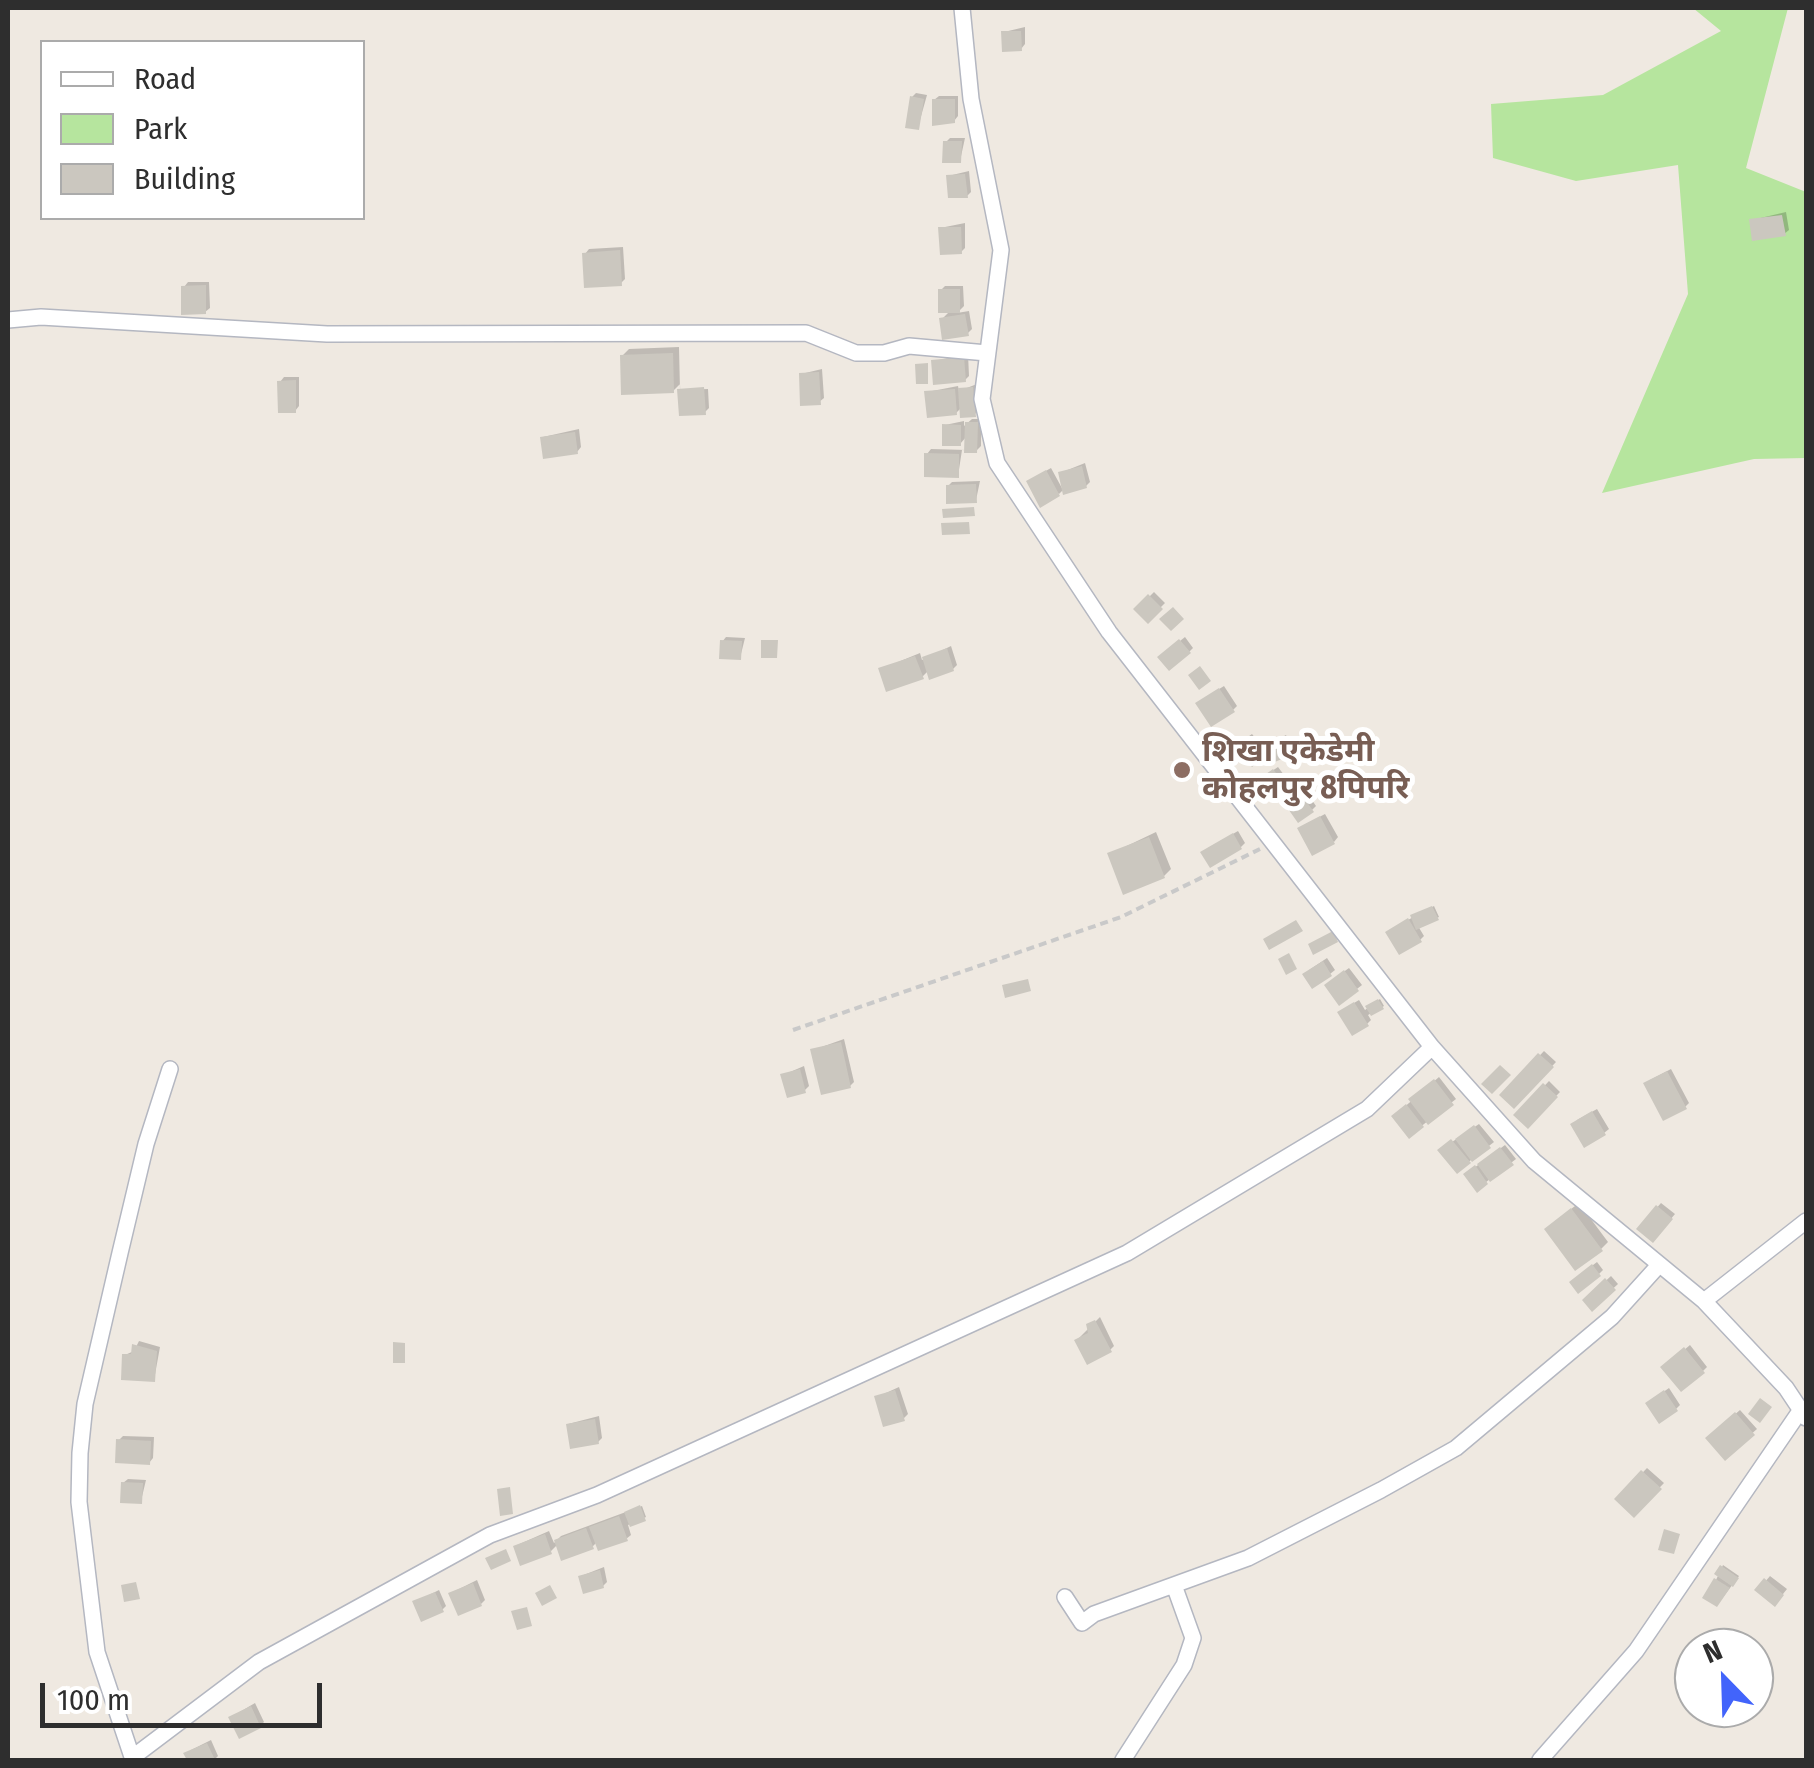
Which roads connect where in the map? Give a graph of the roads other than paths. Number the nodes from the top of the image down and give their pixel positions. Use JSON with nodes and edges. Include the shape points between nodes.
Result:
{"nodes":[{"id":1,"x":962,"y":8,"type":"edge"},
{"id":2,"x":8,"y":320,"type":"edge"},
{"id":3,"x":987,"y":353,"type":"junction"},
{"id":4,"x":1432,"y":1047,"type":"junction"},
{"id":5,"x":170,"y":1068,"type":"dead end"},
{"id":6,"x":1806,"y":1222,"type":"edge"},
{"id":7,"x":1659,"y":1265,"type":"junction"},
{"id":8,"x":1704,"y":1301,"type":"junction"},
{"id":9,"x":1803,"y":1415,"type":"edge"},
{"id":10,"x":1174,"y":1588,"type":"junction"},
{"id":11,"x":1065,"y":1596,"type":"dead end"},
{"id":12,"x":133,"y":1759,"type":"edge"},
{"id":13,"x":1124,"y":1760,"type":"edge"},
{"id":14,"x":1540,"y":1760,"type":"edge"}],
"edges":[{"from":1,"to":3,"type":"street","via":[[971,99],[1000,250]]},
{"from":2,"to":3,"type":"street","via":[[327,334],[806,332],[856,354],[910,346]]},
{"from":3,"to":4,"type":"street","via":[[982,399],[998,463],[1110,632]]},
{"from":4,"to":7,"type":"street","via":[[1534,1161]]},
{"from":4,"to":12,"type":"street","via":[[1367,1109],[1127,1252],[597,1495],[490,1535],[259,1662]]},
{"from":5,"to":12,"type":"street","via":[[115,1272],[80,1453],[79,1502],[97,1652]]},
{"from":6,"to":8,"type":"street"},
{"from":7,"to":8,"type":"street"},
{"from":7,"to":10,"type":"street","via":[[1612,1317],[1456,1448],[1248,1558]]},
{"from":8,"to":9,"type":"street"},
{"from":9,"to":14,"type":"street","via":[[1636,1651]]},
{"from":10,"to":11,"type":"street","via":[[1082,1623]]},
{"from":10,"to":13,"type":"street","via":[[1193,1638],[1184,1665]]}]}
